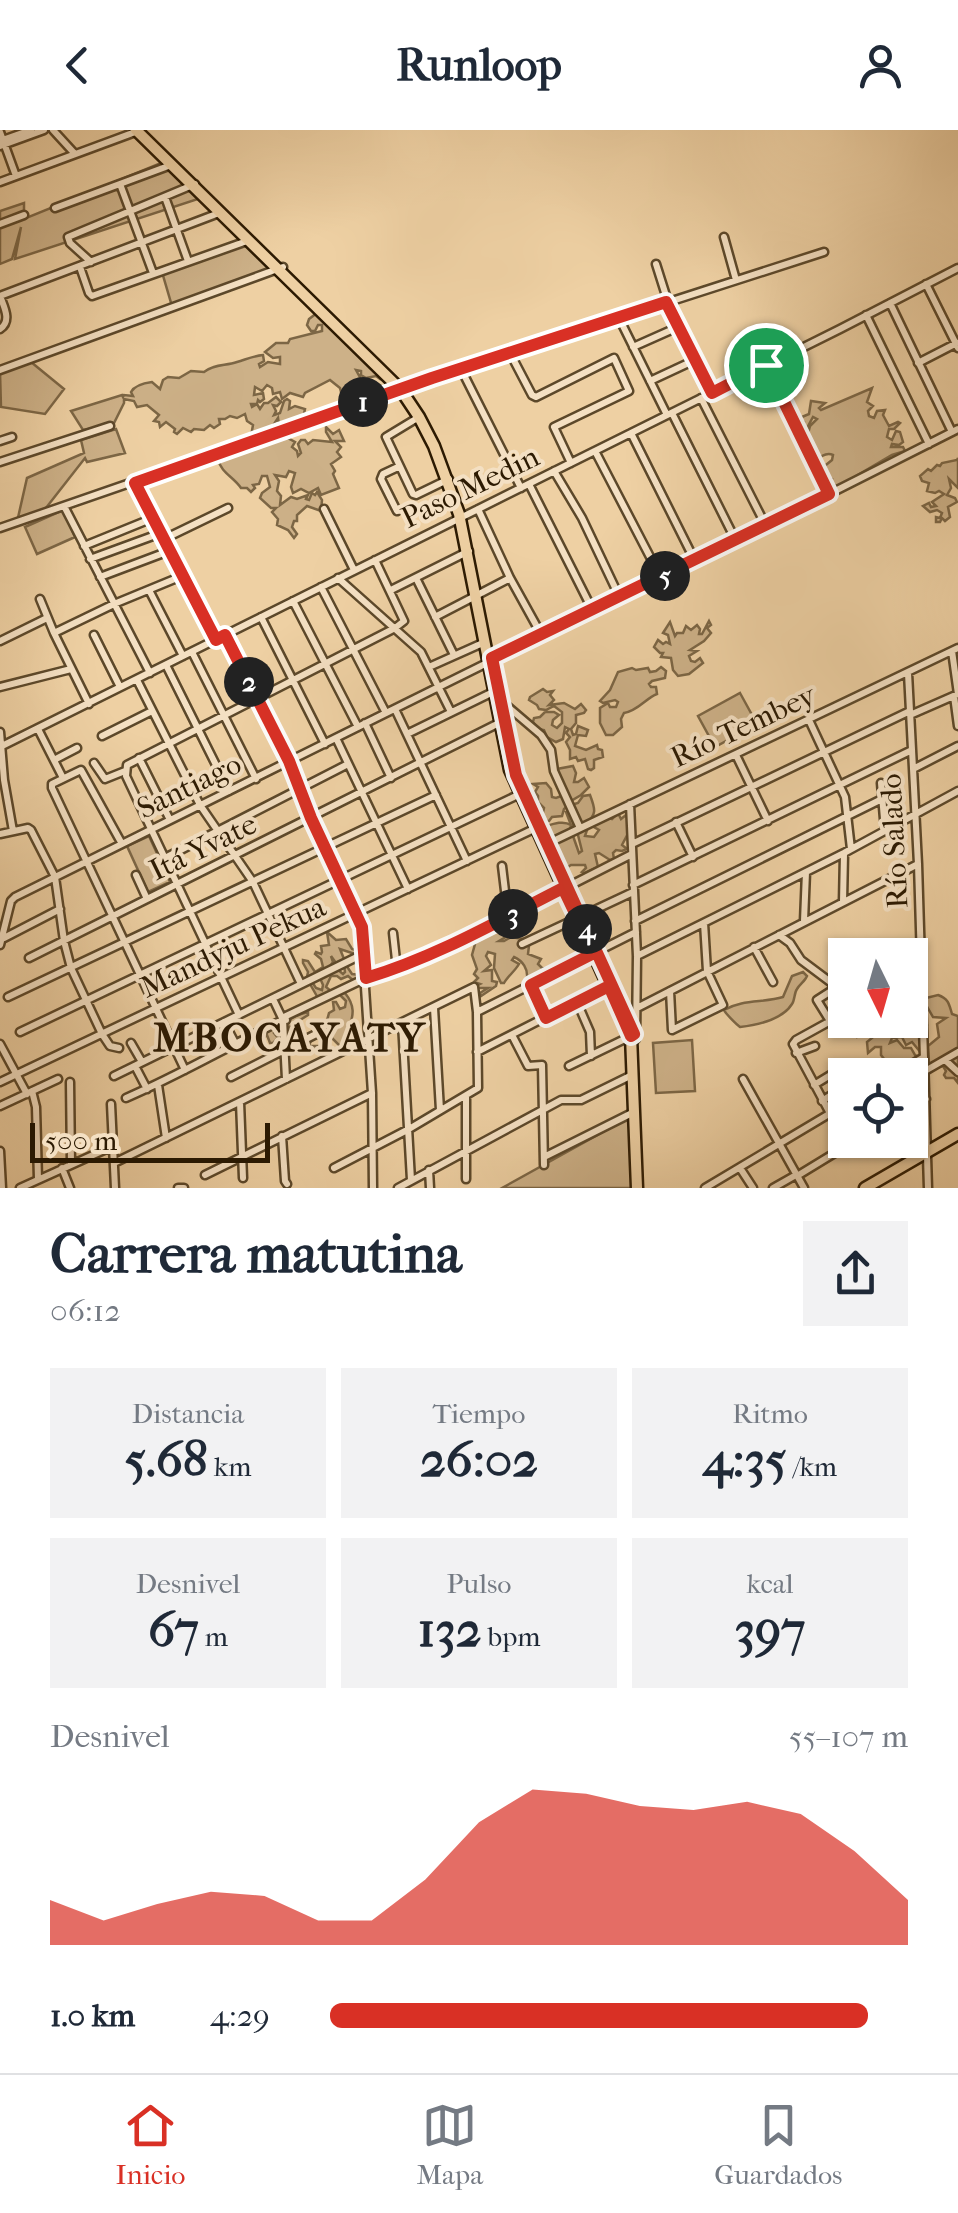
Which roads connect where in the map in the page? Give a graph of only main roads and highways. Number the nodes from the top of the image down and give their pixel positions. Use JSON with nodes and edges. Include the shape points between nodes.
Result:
{"nodes":[{"id":1,"x":139,"y":130,"type":"edge"},
{"id":2,"x":195,"y":185,"type":"junction"},
{"id":3,"x":477,"y":596,"type":"junction"},
{"id":4,"x":490,"y":660,"type":"junction"},
{"id":5,"x":502,"y":722,"type":"junction"},
{"id":6,"x":537,"y":827,"type":"junction"},
{"id":7,"x":565,"y":887,"type":"junction"},
{"id":8,"x":596,"y":952,"type":"junction"},
{"id":9,"x":634,"y":1036,"type":"junction"},
{"id":10,"x":958,"y":1136,"type":"edge"},
{"id":11,"x":639,"y":1188,"type":"edge"},
{"id":12,"x":868,"y":1188,"type":"edge"}],
"edges":[{"from":1,"to":2,"type":"main road"},
{"from":1,"to":2,"type":"main road"},
{"from":2,"to":3,"type":"main road","via":[[402,389],[421,416],[462,517]]},
{"from":3,"to":4,"type":"main road"},
{"from":3,"to":4,"type":"main road"},
{"from":4,"to":5,"type":"main road"},
{"from":5,"to":6,"type":"main road"},
{"from":5,"to":6,"type":"main road","via":[[508,765]]},
{"from":6,"to":7,"type":"main road"},
{"from":6,"to":7,"type":"main road"},
{"from":7,"to":8,"type":"main road"},
{"from":8,"to":9,"type":"main road"},
{"from":8,"to":9,"type":"main road"},
{"from":9,"to":11,"type":"main road"},
{"from":10,"to":12,"type":"main road"}]}
